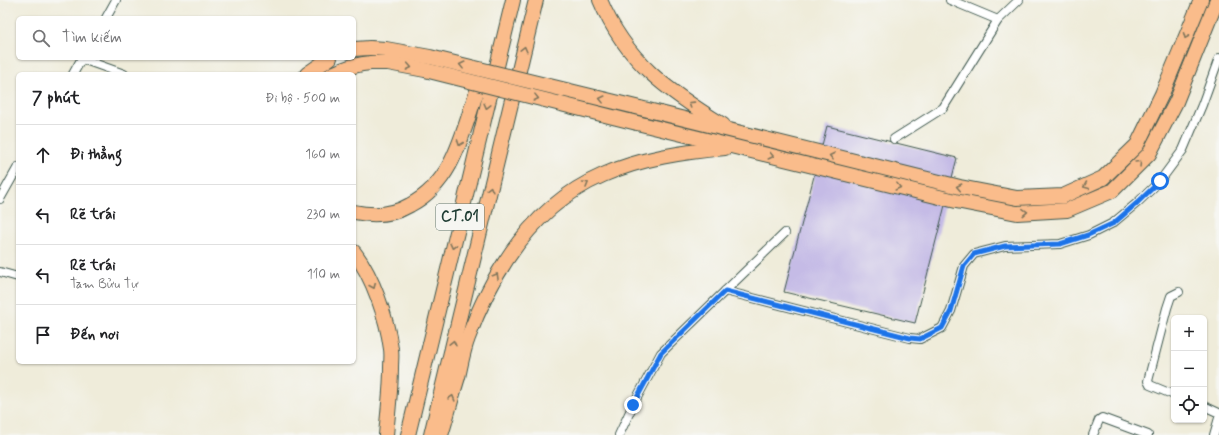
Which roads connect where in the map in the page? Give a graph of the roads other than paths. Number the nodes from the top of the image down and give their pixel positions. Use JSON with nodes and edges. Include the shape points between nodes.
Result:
{"nodes":[{"id":1,"x":116,"y":0,"type":"edge"},
{"id":2,"x":508,"y":0,"type":"edge"},
{"id":3,"x":513,"y":0,"type":"edge"},
{"id":4,"x":536,"y":0,"type":"edge"},
{"id":5,"x":600,"y":0,"type":"edge"},
{"id":6,"x":950,"y":0,"type":"edge"},
{"id":7,"x":1019,"y":0,"type":"edge"},
{"id":8,"x":1201,"y":0,"type":"edge"},
{"id":9,"x":1217,"y":0,"type":"edge"},
{"id":10,"x":107,"y":16,"type":"edge"},
{"id":11,"x":998,"y":20,"type":"junction"},
{"id":12,"x":356,"y":49,"type":"edge"},
{"id":13,"x":1219,"y":58,"type":"edge"},
{"id":14,"x":81,"y":60,"type":"edge"},
{"id":15,"x":87,"y":60,"type":"edge"},
{"id":16,"x":327,"y":60,"type":"edge"},
{"id":17,"x":74,"y":72,"type":"edge"},
{"id":18,"x":119,"y":72,"type":"edge"},
{"id":19,"x":310,"y":72,"type":"edge"},
{"id":20,"x":336,"y":72,"type":"edge"},
{"id":21,"x":736,"y":132,"type":"junction"},
{"id":22,"x":894,"y":139,"type":"dead end"},
{"id":23,"x":734,"y":147,"type":"junction"},
{"id":24,"x":16,"y":171,"type":"edge"},
{"id":25,"x":0,"y":199,"type":"edge"},
{"id":26,"x":356,"y":212,"type":"edge"},
{"id":27,"x":785,"y":234,"type":"dead end"},
{"id":28,"x":356,"y":255,"type":"edge"},
{"id":29,"x":0,"y":272,"type":"edge"},
{"id":30,"x":16,"y":276,"type":"edge"},
{"id":31,"x":725,"y":291,"type":"junction"},
{"id":32,"x":1178,"y":292,"type":"dead end"},
{"id":33,"x":1171,"y":394,"type":"edge"},
{"id":34,"x":1207,"y":407,"type":"edge"},
{"id":35,"x":1219,"y":413,"type":"edge"},
{"id":36,"x":1219,"y":418,"type":"edge"},
{"id":37,"x":386,"y":435,"type":"edge"},
{"id":38,"x":408,"y":435,"type":"edge"},
{"id":39,"x":431,"y":435,"type":"edge"},
{"id":40,"x":441,"y":435,"type":"edge"},
{"id":41,"x":619,"y":435,"type":"edge"},
{"id":42,"x":1093,"y":435,"type":"edge"},
{"id":43,"x":1148,"y":435,"type":"edge"},
{"id":44,"x":1214,"y":435,"type":"edge"}],
"edges":[{"from":1,"to":10,"type":"street"},
{"from":2,"to":26,"type":"highway","one_way":true,"via":[[491,57],[470,109],[460,143],[451,164],[438,183],[421,200],[402,210],[387,214]]},
{"from":3,"to":38,"type":"highway","number":"CT.01","one_way":true},
{"from":39,"to":4,"type":"highway","number":"CT.01","one_way":true},
{"from":21,"to":5,"type":"highway","one_way":true,"via":[[673,92],[634,56],[618,35]]},
{"from":6,"to":11,"type":"street"},
{"from":7,"to":11,"type":"street"},
{"from":8,"to":21,"type":"highway","one_way":true,"via":[[1162,94],[1136,145],[1103,178],[1063,196],[1017,198],[960,187]]},
{"from":23,"to":9,"type":"highway","one_way":true,"via":[[956,201],[1018,213],[1067,210],[1112,191],[1149,154],[1176,102]]},
{"from":11,"to":22,"type":"street","via":[[943,108]]},
{"from":21,"to":12,"type":"highway","one_way":true,"bridge":true,"via":[[430,57],[386,49]]},
{"from":13,"to":31,"type":"street","via":[[1183,150],[1160,181],[1137,203],[1114,223],[1060,244],[1005,246],[974,254],[964,266],[951,311],[942,328],[920,339],[887,333]]},
{"from":14,"to":17,"type":"street"},
{"from":15,"to":18,"type":"street"},
{"from":16,"to":19,"type":"highway"},
{"from":20,"to":23,"type":"highway","one_way":true,"bridge":true,"via":[[358,64],[388,63]]},
{"from":40,"to":23,"type":"highway","one_way":true,"via":[[467,340],[485,295],[516,245],[551,208],[603,175],[630,165],[691,151]]},
{"from":24,"to":25,"type":"street"},
{"from":27,"to":31,"type":"street"},
{"from":28,"to":37,"type":"highway","one_way":true,"via":[[374,286],[391,349],[391,391]]},
{"from":29,"to":30,"type":"street"},
{"from":31,"to":41,"type":"street","via":[[661,353]]},
{"from":32,"to":33,"type":"street","via":[[1171,296],[1148,381],[1150,385]]},
{"from":34,"to":35,"type":"street"},
{"from":36,"to":44,"type":"street"},
{"from":42,"to":43,"type":"street","via":[[1102,418]]}]}
